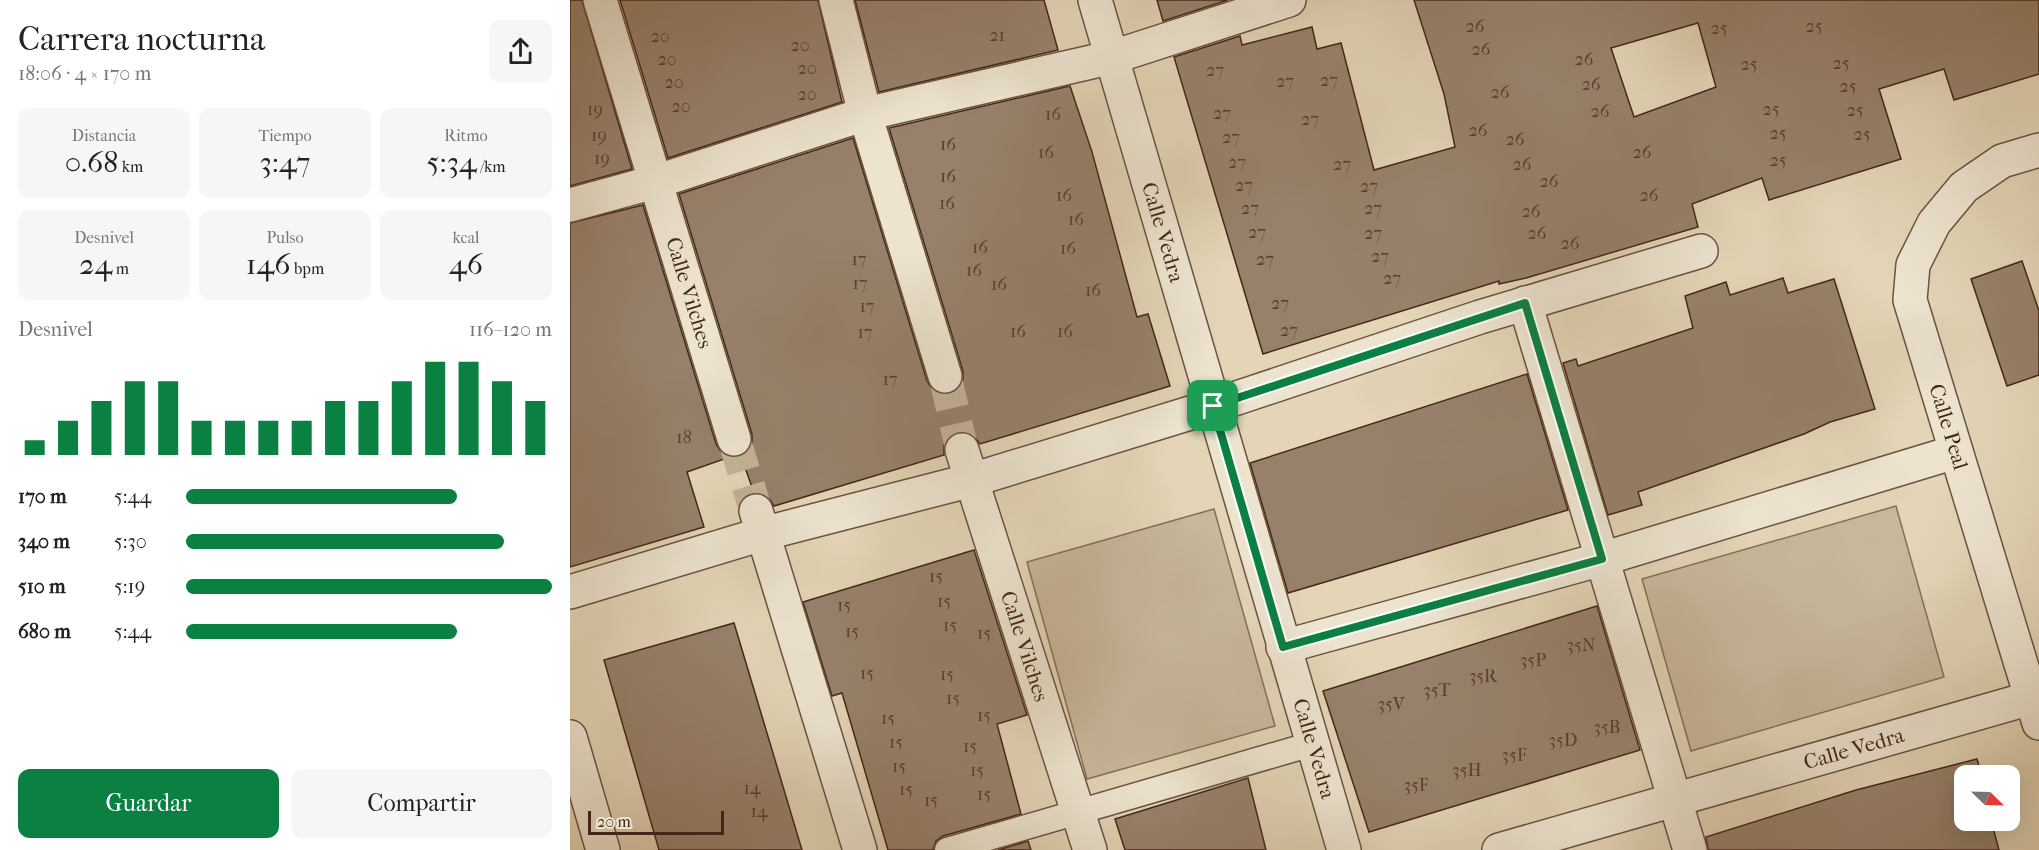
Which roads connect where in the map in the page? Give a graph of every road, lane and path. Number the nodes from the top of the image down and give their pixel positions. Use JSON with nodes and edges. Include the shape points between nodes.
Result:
{"nodes":[{"id":1,"x":600,"y":0,"type":"edge"},
{"id":2,"x":836,"y":0,"type":"edge"},
{"id":3,"x":1095,"y":0,"type":"edge"},
{"id":4,"x":1289,"y":0,"type":"edge"},
{"id":5,"x":1113,"y":57,"type":"junction"},
{"id":6,"x":865,"y":114,"type":"junction"},
{"id":7,"x":2039,"y":150,"type":"edge"},
{"id":8,"x":658,"y":182,"type":"junction"},
{"id":9,"x":570,"y":205,"type":"edge"},
{"id":10,"x":1701,"y":251,"type":"dead end"},
{"id":11,"x":1525,"y":303,"type":"junction"},
{"id":12,"x":945,"y":376,"type":"tunnel mouth"},
{"id":13,"x":1213,"y":406,"type":"junction"},
{"id":14,"x":734,"y":439,"type":"tunnel mouth"},
{"id":15,"x":1955,"y":452,"type":"junction"},
{"id":16,"x":967,"y":465,"type":"junction"},
{"id":17,"x":759,"y":523,"type":"junction"},
{"id":18,"x":1602,"y":559,"type":"junction"},
{"id":19,"x":570,"y":592,"type":"edge"},
{"id":20,"x":1283,"y":647,"type":"junction"},
{"id":21,"x":2035,"y":710,"type":"edge"},
{"id":22,"x":570,"y":737,"type":"edge"},
{"id":23,"x":1312,"y":744,"type":"junction"},
{"id":24,"x":1675,"y":799,"type":"junction"},
{"id":25,"x":1079,"y":811,"type":"junction"},
{"id":26,"x":603,"y":850,"type":"edge"},
{"id":27,"x":860,"y":850,"type":"edge"},
{"id":28,"x":947,"y":850,"type":"edge"},
{"id":29,"x":1090,"y":850,"type":"edge"},
{"id":30,"x":1344,"y":850,"type":"edge"},
{"id":31,"x":1499,"y":850,"type":"edge"},
{"id":32,"x":1690,"y":850,"type":"edge"}],
"edges":[{"from":1,"to":8,"type":"street","name":"Calle Vilches"},
{"from":2,"to":6,"type":"street"},
{"from":3,"to":5,"type":"street","name":"Calle Vedra"},
{"from":4,"to":5,"type":"street"},
{"from":5,"to":6,"type":"street"},
{"from":5,"to":13,"type":"street","name":"Calle Vedra"},
{"from":6,"to":8,"type":"street"},
{"from":6,"to":12,"type":"street"},
{"from":7,"to":15,"type":"street","name":"Calle Peal","via":[[2002,161],[1964,187],[1934,222],[1912,265],[1910,300]]},
{"from":8,"to":9,"type":"street"},
{"from":8,"to":14,"type":"street","name":"Calle Vilches"},
{"from":10,"to":11,"type":"street"},
{"from":11,"to":13,"type":"street"},
{"from":11,"to":18,"type":"street"},
{"from":13,"to":16,"type":"street"},
{"from":13,"to":20,"type":"street","name":"Calle Vedra"},
{"from":15,"to":18,"type":"street"},
{"from":15,"to":21,"type":"street","name":"Calle Peal"},
{"from":16,"to":17,"type":"street"},
{"from":16,"to":25,"type":"street","name":"Calle Vilches"},
{"from":17,"to":19,"type":"street"},
{"from":17,"to":27,"type":"street"},
{"from":18,"to":20,"type":"street"},
{"from":18,"to":24,"type":"street"},
{"from":20,"to":23,"type":"street","name":"Calle Vedra"},
{"from":21,"to":24,"type":"street","name":"Calle Vedra"},
{"from":22,"to":26,"type":"street"},
{"from":23,"to":25,"type":"lane"},
{"from":23,"to":30,"type":"street","name":"Calle Vedra"},
{"from":24,"to":31,"type":"street","name":"Calle Vedra"},
{"from":24,"to":32,"type":"street"},
{"from":25,"to":28,"type":"lane"},
{"from":25,"to":29,"type":"street","name":"Calle Vilches"}]}
